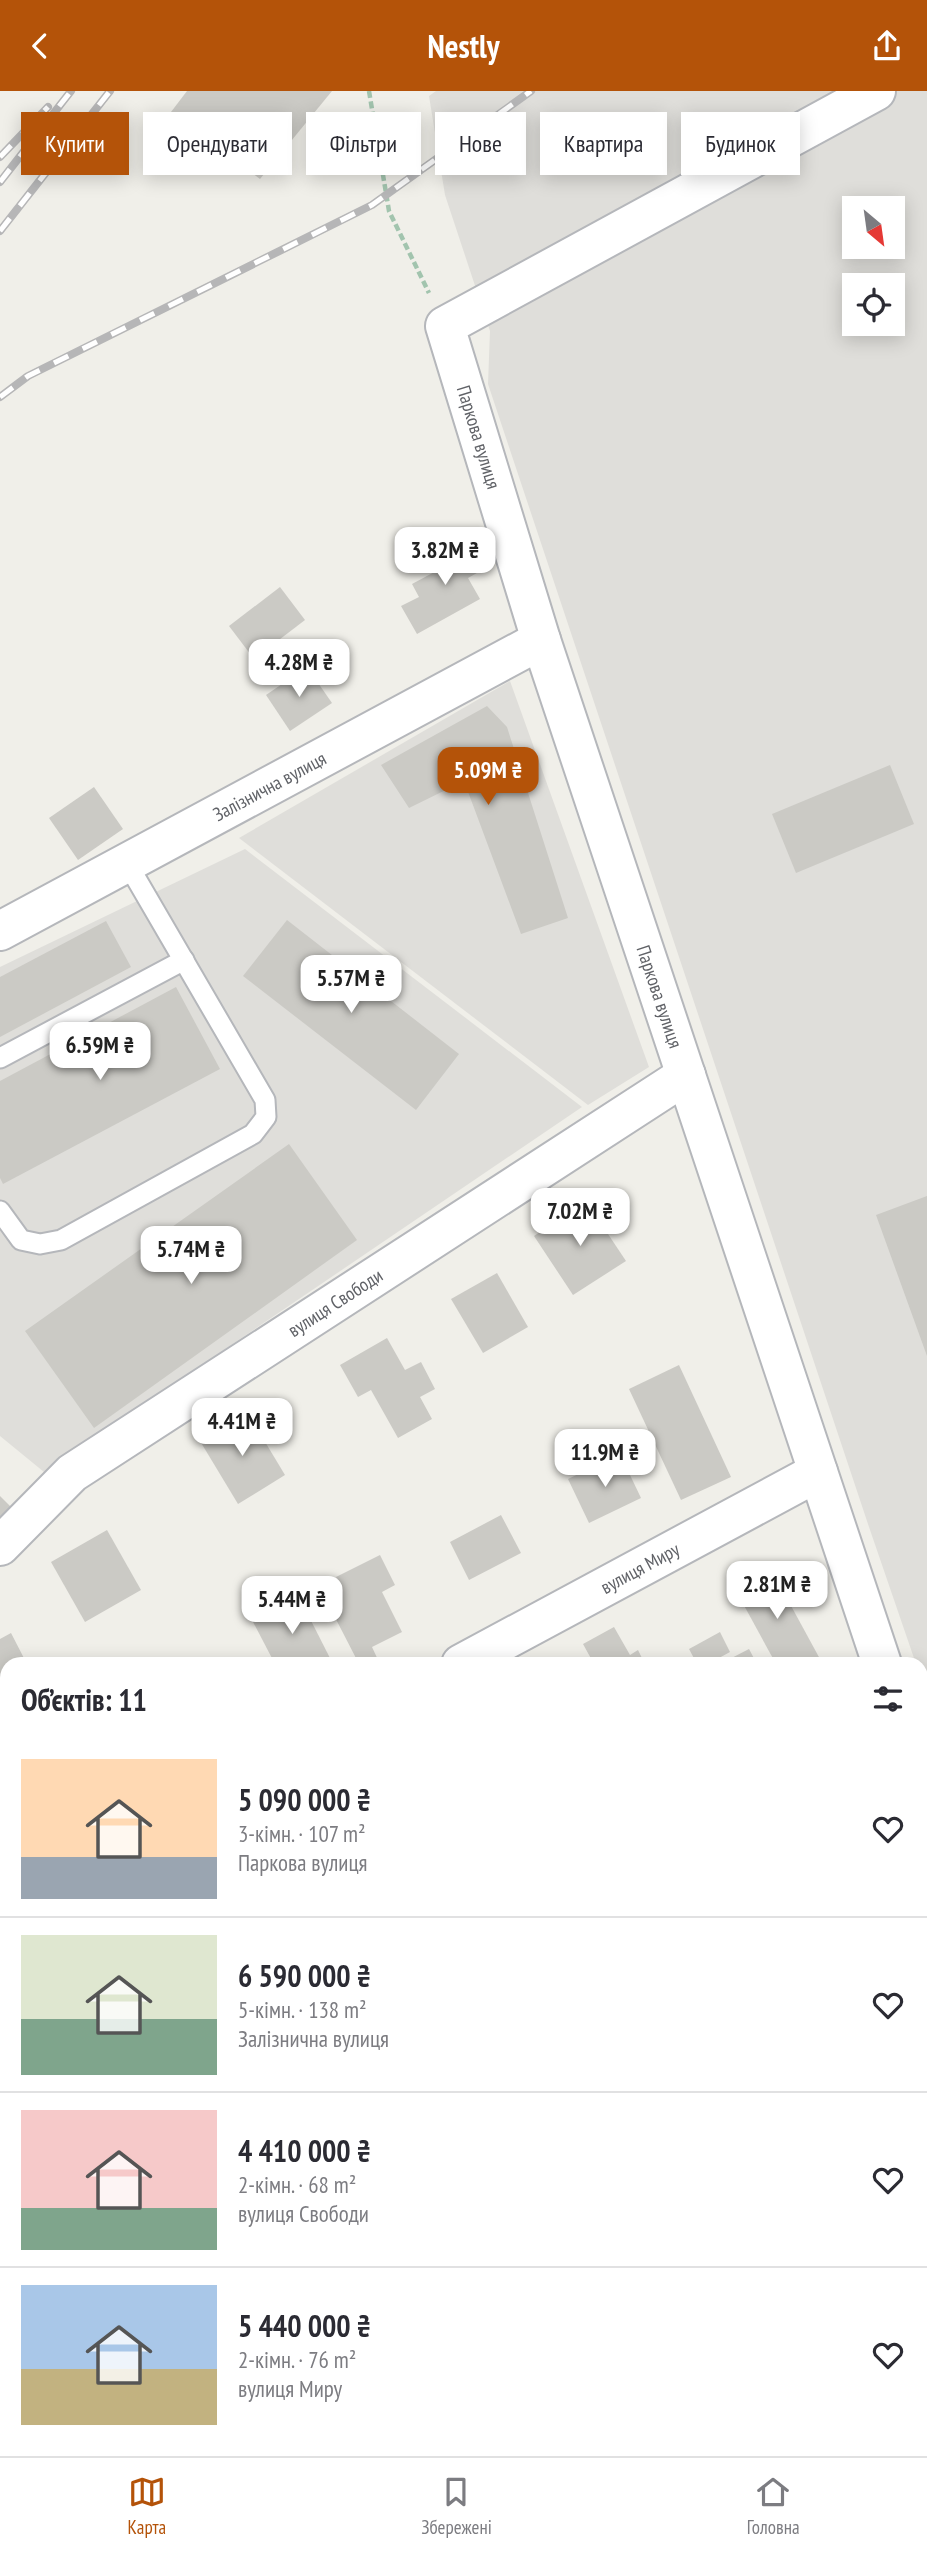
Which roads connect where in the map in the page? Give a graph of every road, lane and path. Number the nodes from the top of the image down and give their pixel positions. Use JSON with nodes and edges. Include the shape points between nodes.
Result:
{"nodes":[{"id":1,"x":369,"y":91,"type":"edge"},
{"id":2,"x":876,"y":91,"type":"edge"},
{"id":3,"x":445,"y":326,"type":"junction"},
{"id":4,"x":541,"y":640,"type":"junction"},
{"id":5,"x":127,"y":863,"type":"junction"},
{"id":6,"x":0,"y":931,"type":"edge"},
{"id":7,"x":184,"y":960,"type":"junction"},
{"id":8,"x":0,"y":1058,"type":"edge"},
{"id":9,"x":685,"y":1075,"type":"junction"},
{"id":10,"x":0,"y":1211,"type":"edge"},
{"id":11,"x":818,"y":1472,"type":"junction"},
{"id":12,"x":0,"y":1546,"type":"edge"},
{"id":13,"x":474,"y":1657,"type":"edge"},
{"id":14,"x":880,"y":1657,"type":"edge"}],
"edges":[{"from":1,"to":3,"type":"path","via":[[389,211]]},
{"from":2,"to":3,"type":"street"},
{"from":3,"to":4,"type":"street","name":"Паркова вулиця"},
{"from":4,"to":5,"type":"street","name":"Залізнична вулиця"},
{"from":4,"to":9,"type":"street","name":"Паркова вулиця"},
{"from":5,"to":6,"type":"street","name":"Залізнична вулиця"},
{"from":5,"to":7,"type":"lane"},
{"from":7,"to":8,"type":"lane"},
{"from":7,"to":10,"type":"lane","via":[[265,1100],[266,1117],[253,1134],[61,1240],[40,1244],[21,1240]]},
{"from":9,"to":11,"type":"street","name":"Паркова вулиця"},
{"from":9,"to":12,"type":"street","name":"вулиця Свободи","via":[[72,1473]]},
{"from":11,"to":13,"type":"street","name":"вулиця Миру"},
{"from":11,"to":14,"type":"street","name":"Паркова вулиця"}]}
